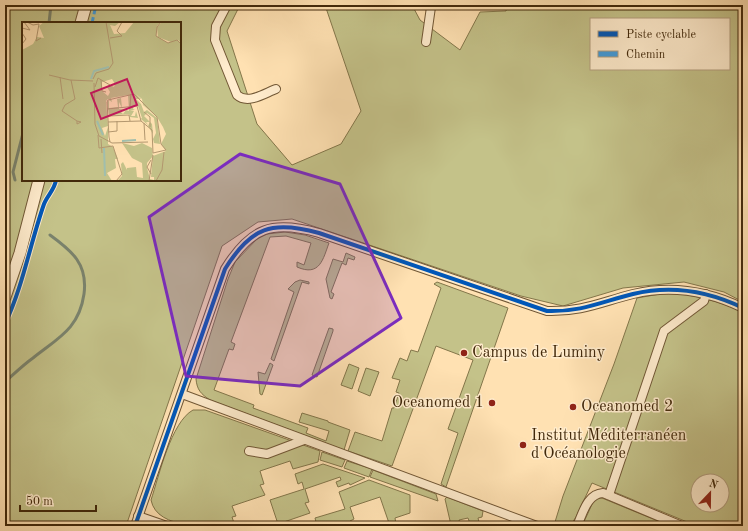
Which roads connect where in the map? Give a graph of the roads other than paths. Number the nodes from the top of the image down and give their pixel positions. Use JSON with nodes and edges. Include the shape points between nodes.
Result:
{"nodes":[{"id":1,"x":86,"y":5,"type":"edge"},
{"id":2,"x":227,"y":5,"type":"edge"},
{"id":3,"x":428,"y":5,"type":"edge"},
{"id":4,"x":81,"y":22,"type":"edge"},
{"id":5,"x":426,"y":42,"type":"dead end"},
{"id":6,"x":276,"y":89,"type":"dead end"},
{"id":7,"x":39,"y":181,"type":"edge"},
{"id":8,"x":706,"y":294,"type":"junction"},
{"id":9,"x":5,"y":297,"type":"edge"},
{"id":10,"x":743,"y":308,"type":"edge"},
{"id":11,"x":182,"y":394,"type":"junction"},
{"id":12,"x":304,"y":440,"type":"junction"},
{"id":13,"x":249,"y":451,"type":"dead end"},
{"id":14,"x":609,"y":495,"type":"junction"},
{"id":15,"x":138,"y":516,"type":"junction"},
{"id":16,"x":135,"y":526,"type":"edge"},
{"id":17,"x":167,"y":526,"type":"edge"},
{"id":18,"x":537,"y":526,"type":"edge"},
{"id":19,"x":577,"y":526,"type":"edge"},
{"id":20,"x":682,"y":526,"type":"edge"}],
"edges":[{"from":1,"to":4,"type":"street"},
{"from":2,"to":6,"type":"street","via":[[216,26],[215,40],[238,96],[245,100],[251,99]]},
{"from":3,"to":5,"type":"street","via":[[431,14]]},
{"from":7,"to":9,"type":"street","via":[[20,253]]},
{"from":8,"to":10,"type":"street"},
{"from":8,"to":11,"type":"street","via":[[687,290],[658,289],[581,309],[547,311],[319,232],[287,226],[266,229],[250,238],[236,252],[225,269]]},
{"from":8,"to":14,"type":"street","via":[[704,301],[664,331]]},
{"from":11,"to":12,"type":"street"},
{"from":11,"to":15,"type":"street"},
{"from":12,"to":13,"type":"street","via":[[267,454]]},
{"from":12,"to":18,"type":"street"},
{"from":14,"to":19,"type":"street","via":[[597,493],[591,496]]},
{"from":14,"to":20,"type":"street"},
{"from":15,"to":16,"type":"street"},
{"from":15,"to":17,"type":"street"}]}
